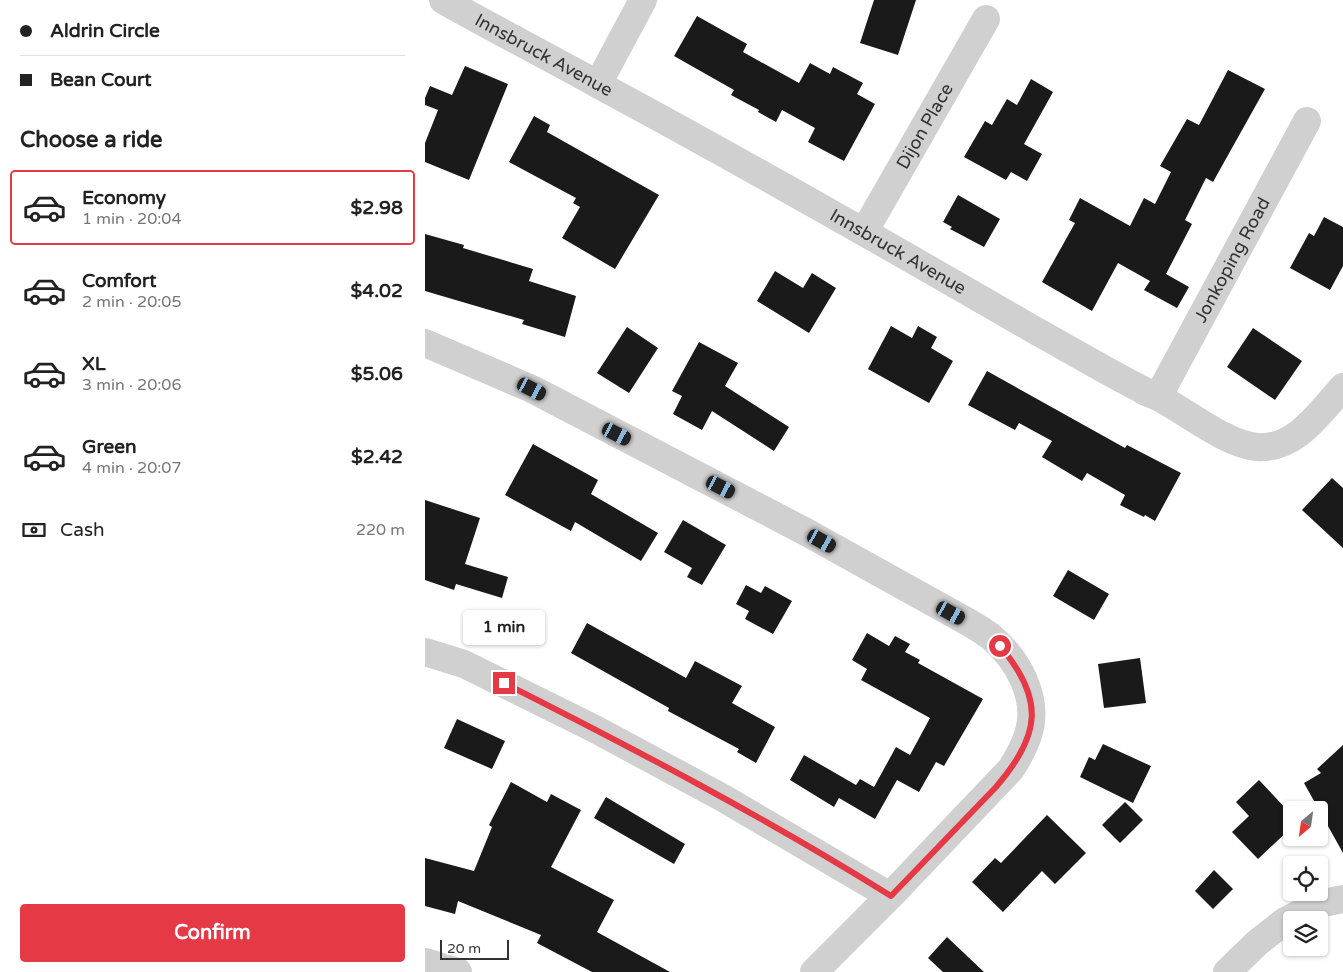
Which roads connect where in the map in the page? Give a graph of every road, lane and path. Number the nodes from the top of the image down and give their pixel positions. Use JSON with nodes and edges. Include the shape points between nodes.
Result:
{"nodes":[{"id":1,"x":443,"y":0,"type":"edge"},
{"id":2,"x":643,"y":0,"type":"edge"},
{"id":3,"x":986,"y":19,"type":"dead end"},
{"id":4,"x":598,"y":84,"type":"junction"},
{"id":5,"x":1307,"y":122,"type":"dead end"},
{"id":6,"x":864,"y":232,"type":"junction"},
{"id":7,"x":425,"y":343,"type":"edge"},
{"id":8,"x":1343,"y":387,"type":"edge"},
{"id":9,"x":1158,"y":397,"type":"junction"},
{"id":10,"x":425,"y":652,"type":"edge"},
{"id":11,"x":891,"y":896,"type":"junction"},
{"id":12,"x":1343,"y":899,"type":"edge"},
{"id":13,"x":425,"y":962,"type":"edge"},
{"id":14,"x":458,"y":972,"type":"edge"},
{"id":15,"x":814,"y":972,"type":"edge"},
{"id":16,"x":1227,"y":972,"type":"edge"}],
"edges":[{"from":1,"to":4,"type":"street","name":"Innsbruck Avenue"},
{"from":2,"to":4,"type":"street"},
{"from":3,"to":6,"type":"street","name":"Dijon Place"},
{"from":4,"to":6,"type":"street","name":"Innsbruck Avenue"},
{"from":5,"to":9,"type":"street","name":"Jonkoping Road"},
{"from":6,"to":9,"type":"street","name":"Innsbruck Avenue"},
{"from":7,"to":11,"type":"street","via":[[532,389],[797,527],[967,622],[1000,646],[1027,685],[1031,699],[1029,733],[1022,750],[996,787]]},
{"from":8,"to":9,"type":"street","name":"Innsbruck Avenue","via":[[1293,438],[1268,447],[1238,444]]},
{"from":10,"to":11,"type":"street","via":[[463,664],[595,728]]},
{"from":11,"to":15,"type":"street"},
{"from":12,"to":16,"type":"street","via":[[1319,904],[1285,921]]},
{"from":13,"to":14,"type":"street"}]}
